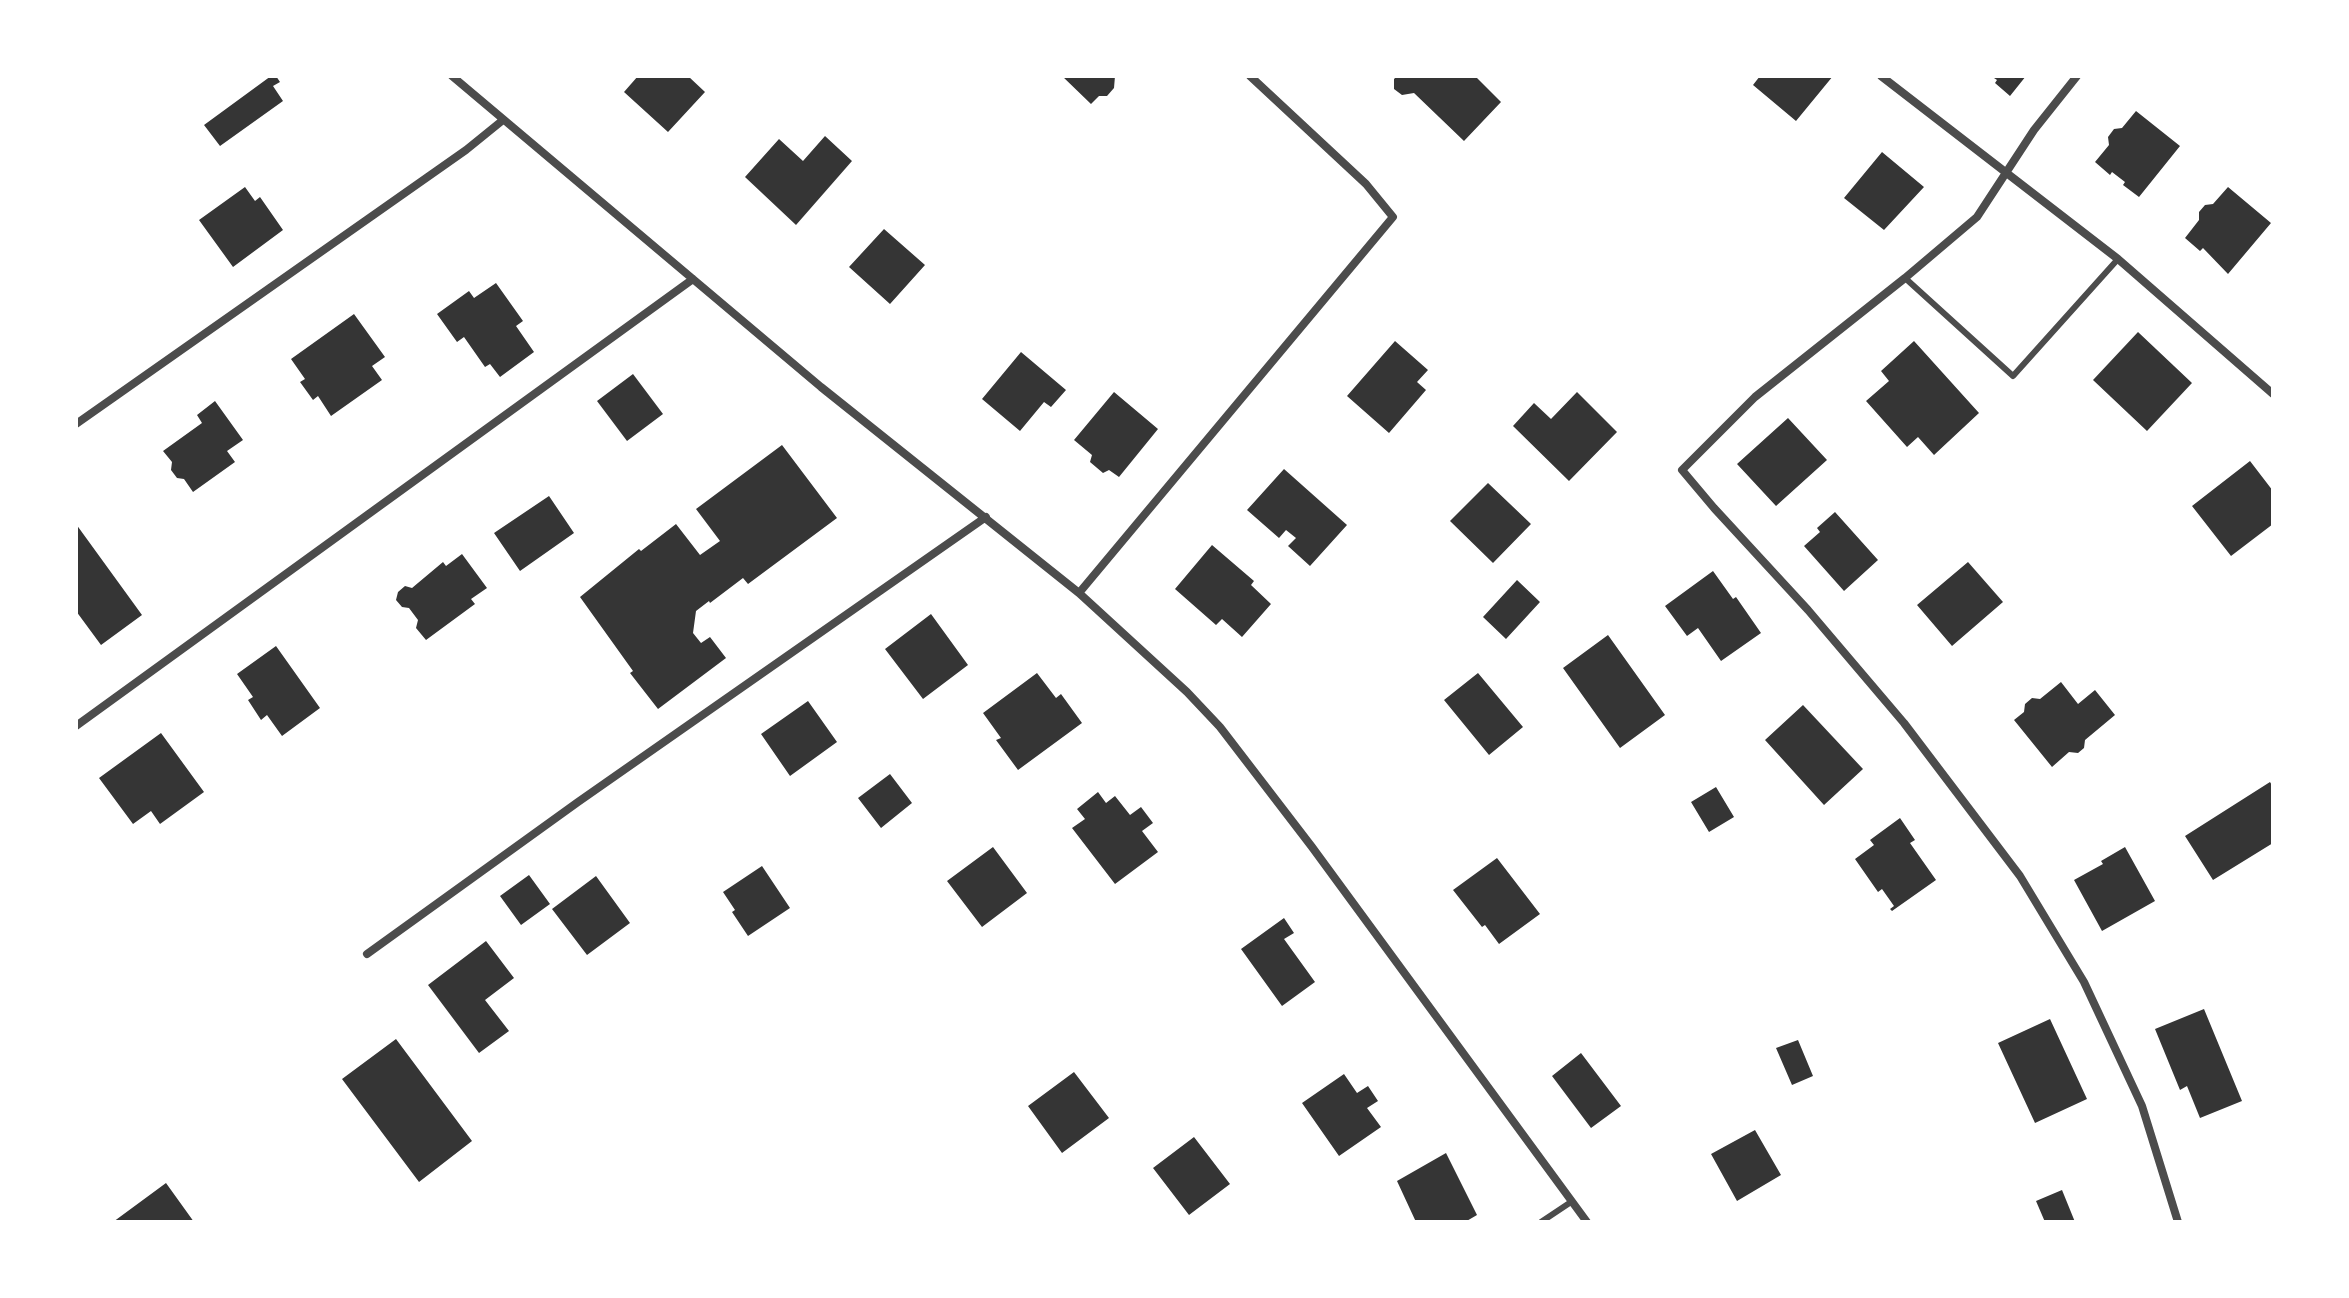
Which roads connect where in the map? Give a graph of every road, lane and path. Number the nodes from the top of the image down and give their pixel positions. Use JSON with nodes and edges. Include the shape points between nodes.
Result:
{"nodes":[{"id":1,"x":452,"y":76,"type":"edge"},
{"id":2,"x":1250,"y":76,"type":"edge"},
{"id":3,"x":1881,"y":76,"type":"edge"},
{"id":4,"x":2077,"y":76,"type":"edge"},
{"id":5,"x":503,"y":120,"type":"junction"},
{"id":6,"x":2006,"y":173,"type":"junction"},
{"id":7,"x":2118,"y":259,"type":"junction"},
{"id":8,"x":1905,"y":278,"type":"junction"},
{"id":9,"x":693,"y":279,"type":"junction"},
{"id":10,"x":2273,"y":394,"type":"edge"},
{"id":11,"x":76,"y":424,"type":"edge"},
{"id":12,"x":986,"y":517,"type":"junction"},
{"id":13,"x":1079,"y":593,"type":"junction"},
{"id":14,"x":76,"y":726,"type":"edge"},
{"id":15,"x":367,"y":954,"type":"dead end"},
{"id":16,"x":1571,"y":1202,"type":"junction"},
{"id":17,"x":1541,"y":1222,"type":"edge"},
{"id":18,"x":1587,"y":1222,"type":"edge"},
{"id":19,"x":2178,"y":1222,"type":"edge"}],
"edges":[{"from":1,"to":5,"type":"street"},
{"from":2,"to":13,"type":"street","via":[[1366,184],[1393,217]]},
{"from":3,"to":6,"type":"street"},
{"from":4,"to":6,"type":"street"},
{"from":5,"to":9,"type":"street"},
{"from":5,"to":11,"type":"street"},
{"from":6,"to":7,"type":"street"},
{"from":6,"to":8,"type":"street","via":[[1977,217]]},
{"from":7,"to":8,"type":"lane","via":[[2013,376]]},
{"from":7,"to":10,"type":"street"},
{"from":8,"to":19,"type":"street","via":[[1755,397],[1682,470],[1904,723],[2020,876],[2084,982],[2142,1106]]},
{"from":9,"to":12,"type":"street"},
{"from":9,"to":14,"type":"street"},
{"from":12,"to":13,"type":"street"},
{"from":12,"to":15,"type":"street"},
{"from":13,"to":16,"type":"street","via":[[1220,727]]},
{"from":16,"to":17,"type":"lane"},
{"from":16,"to":18,"type":"street"}]}
